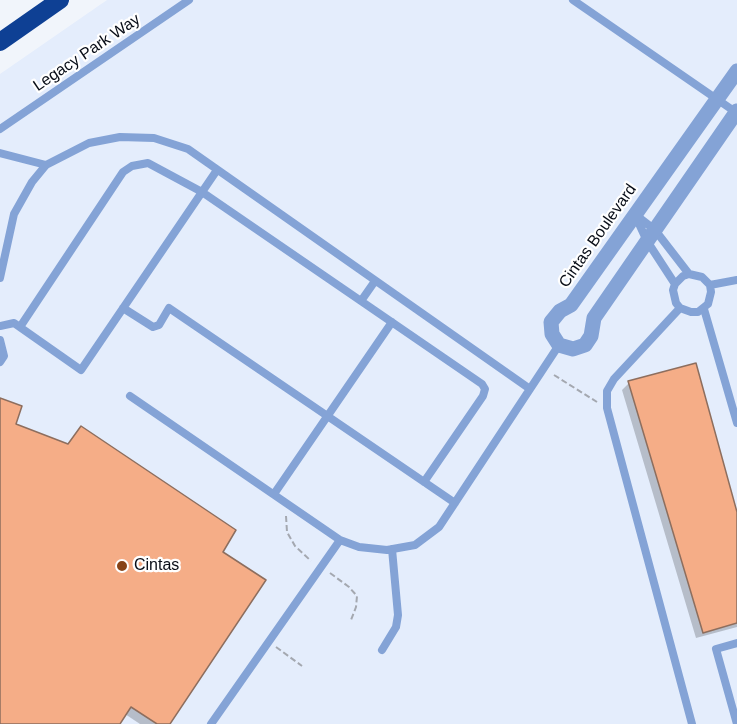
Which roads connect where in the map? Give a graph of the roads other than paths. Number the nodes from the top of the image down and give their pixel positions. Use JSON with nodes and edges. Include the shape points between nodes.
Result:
{"nodes":[{"id":1,"x":60,"y":0,"type":"edge"},
{"id":2,"x":189,"y":0,"type":"edge"},
{"id":3,"x":573,"y":0,"type":"edge"},
{"id":4,"x":0,"y":42,"type":"edge"},
{"id":5,"x":737,"y":71,"type":"edge"},
{"id":6,"x":717,"y":99,"type":"junction"},
{"id":7,"x":737,"y":112,"type":"edge"},
{"id":8,"x":0,"y":129,"type":"edge"},
{"id":9,"x":0,"y":153,"type":"edge"},
{"id":10,"x":46,"y":165,"type":"junction"},
{"id":11,"x":217,"y":170,"type":"junction"},
{"id":12,"x":202,"y":192,"type":"junction"},
{"id":13,"x":635,"y":215,"type":"junction"},
{"id":14,"x":651,"y":235,"type":"junction"},
{"id":15,"x":689,"y":274,"type":"junction"},
{"id":16,"x":0,"y":278,"type":"edge"},
{"id":17,"x":375,"y":280,"type":"junction"},
{"id":18,"x":737,"y":280,"type":"edge"},
{"id":19,"x":675,"y":284,"type":"junction"},
{"id":20,"x":710,"y":285,"type":"junction"},
{"id":21,"x":361,"y":301,"type":"junction"},
{"id":22,"x":123,"y":308,"type":"junction"},
{"id":23,"x":680,"y":308,"type":"junction"},
{"id":24,"x":704,"y":309,"type":"junction"},
{"id":25,"x":392,"y":322,"type":"junction"},
{"id":26,"x":0,"y":326,"type":"edge"},
{"id":27,"x":20,"y":327,"type":"junction"},
{"id":28,"x":0,"y":340,"type":"edge"},
{"id":29,"x":559,"y":345,"type":"junction"},
{"id":30,"x":0,"y":362,"type":"edge"},
{"id":31,"x":530,"y":389,"type":"junction"},
{"id":32,"x":130,"y":396,"type":"dead end"},
{"id":33,"x":328,"y":416,"type":"junction"},
{"id":34,"x":737,"y":423,"type":"edge"},
{"id":35,"x":424,"y":482,"type":"junction"},
{"id":36,"x":274,"y":494,"type":"junction"},
{"id":37,"x":455,"y":503,"type":"junction"},
{"id":38,"x":340,"y":540,"type":"junction"},
{"id":39,"x":392,"y":549,"type":"junction"},
{"id":40,"x":737,"y":643,"type":"edge"},
{"id":41,"x":382,"y":650,"type":"dead end"},
{"id":42,"x":212,"y":724,"type":"edge"},
{"id":43,"x":692,"y":724,"type":"edge"},
{"id":44,"x":737,"y":724,"type":"edge"}],
"edges":[{"from":1,"to":4,"type":"highway"},
{"from":2,"to":8,"type":"lane","name":"Legacy Park Way"},
{"from":3,"to":6,"type":"lane"},
{"from":5,"to":6,"type":"street","name":"Cintas Boulevard"},
{"from":6,"to":7,"type":"lane"},
{"from":6,"to":13,"type":"street","name":"Cintas Boulevard"},
{"from":7,"to":14,"type":"street"},
{"from":9,"to":10,"type":"lane"},
{"from":10,"to":11,"type":"lane","via":[[89,143],[120,137],[154,138],[188,149]]},
{"from":10,"to":16,"type":"lane","via":[[14,214]]},
{"from":11,"to":12,"type":"lane"},
{"from":11,"to":17,"type":"lane"},
{"from":12,"to":21,"type":"lane"},
{"from":12,"to":22,"type":"lane"},
{"from":12,"to":27,"type":"lane","via":[[147,163],[123,172]]},
{"from":13,"to":14,"type":"lane"},
{"from":13,"to":14,"type":"lane"},
{"from":13,"to":29,"type":"street","name":"Cintas Boulevard","via":[[571,305],[551,322]]},
{"from":14,"to":15,"type":"lane"},
{"from":14,"to":19,"type":"lane"},
{"from":14,"to":29,"type":"street","via":[[594,318],[585,345],[573,349]]},
{"from":15,"to":19,"type":"lane"},
{"from":15,"to":20,"type":"lane","via":[[702,277]]},
{"from":17,"to":21,"type":"lane"},
{"from":17,"to":31,"type":"lane"},
{"from":18,"to":20,"type":"lane"},
{"from":19,"to":23,"type":"lane","via":[[673,297]]},
{"from":20,"to":24,"type":"lane","via":[[711,298]]},
{"from":21,"to":25,"type":"lane"},
{"from":22,"to":27,"type":"lane","via":[[81,370]]},
{"from":22,"to":33,"type":"lane","via":[[153,327],[159,325],[169,308]]},
{"from":23,"to":24,"type":"lane","via":[[691,312]]},
{"from":23,"to":43,"type":"lane","via":[[614,379],[607,391],[607,408]]},
{"from":24,"to":34,"type":"lane"},
{"from":25,"to":33,"type":"lane"},
{"from":25,"to":35,"type":"lane","via":[[485,389]]},
{"from":26,"to":27,"type":"lane","via":[[14,323]]},
{"from":28,"to":30,"type":"lane","via":[[4,356]]},
{"from":29,"to":31,"type":"lane"},
{"from":31,"to":37,"type":"lane"},
{"from":32,"to":36,"type":"lane"},
{"from":33,"to":35,"type":"lane"},
{"from":33,"to":36,"type":"lane"},
{"from":35,"to":37,"type":"lane"},
{"from":36,"to":38,"type":"lane"},
{"from":37,"to":39,"type":"lane","via":[[439,527],[416,544]]},
{"from":38,"to":39,"type":"lane","via":[[359,547]]},
{"from":38,"to":42,"type":"lane"},
{"from":39,"to":41,"type":"lane","via":[[398,615],[396,627]]},
{"from":40,"to":44,"type":"lane","via":[[716,649]]}]}
